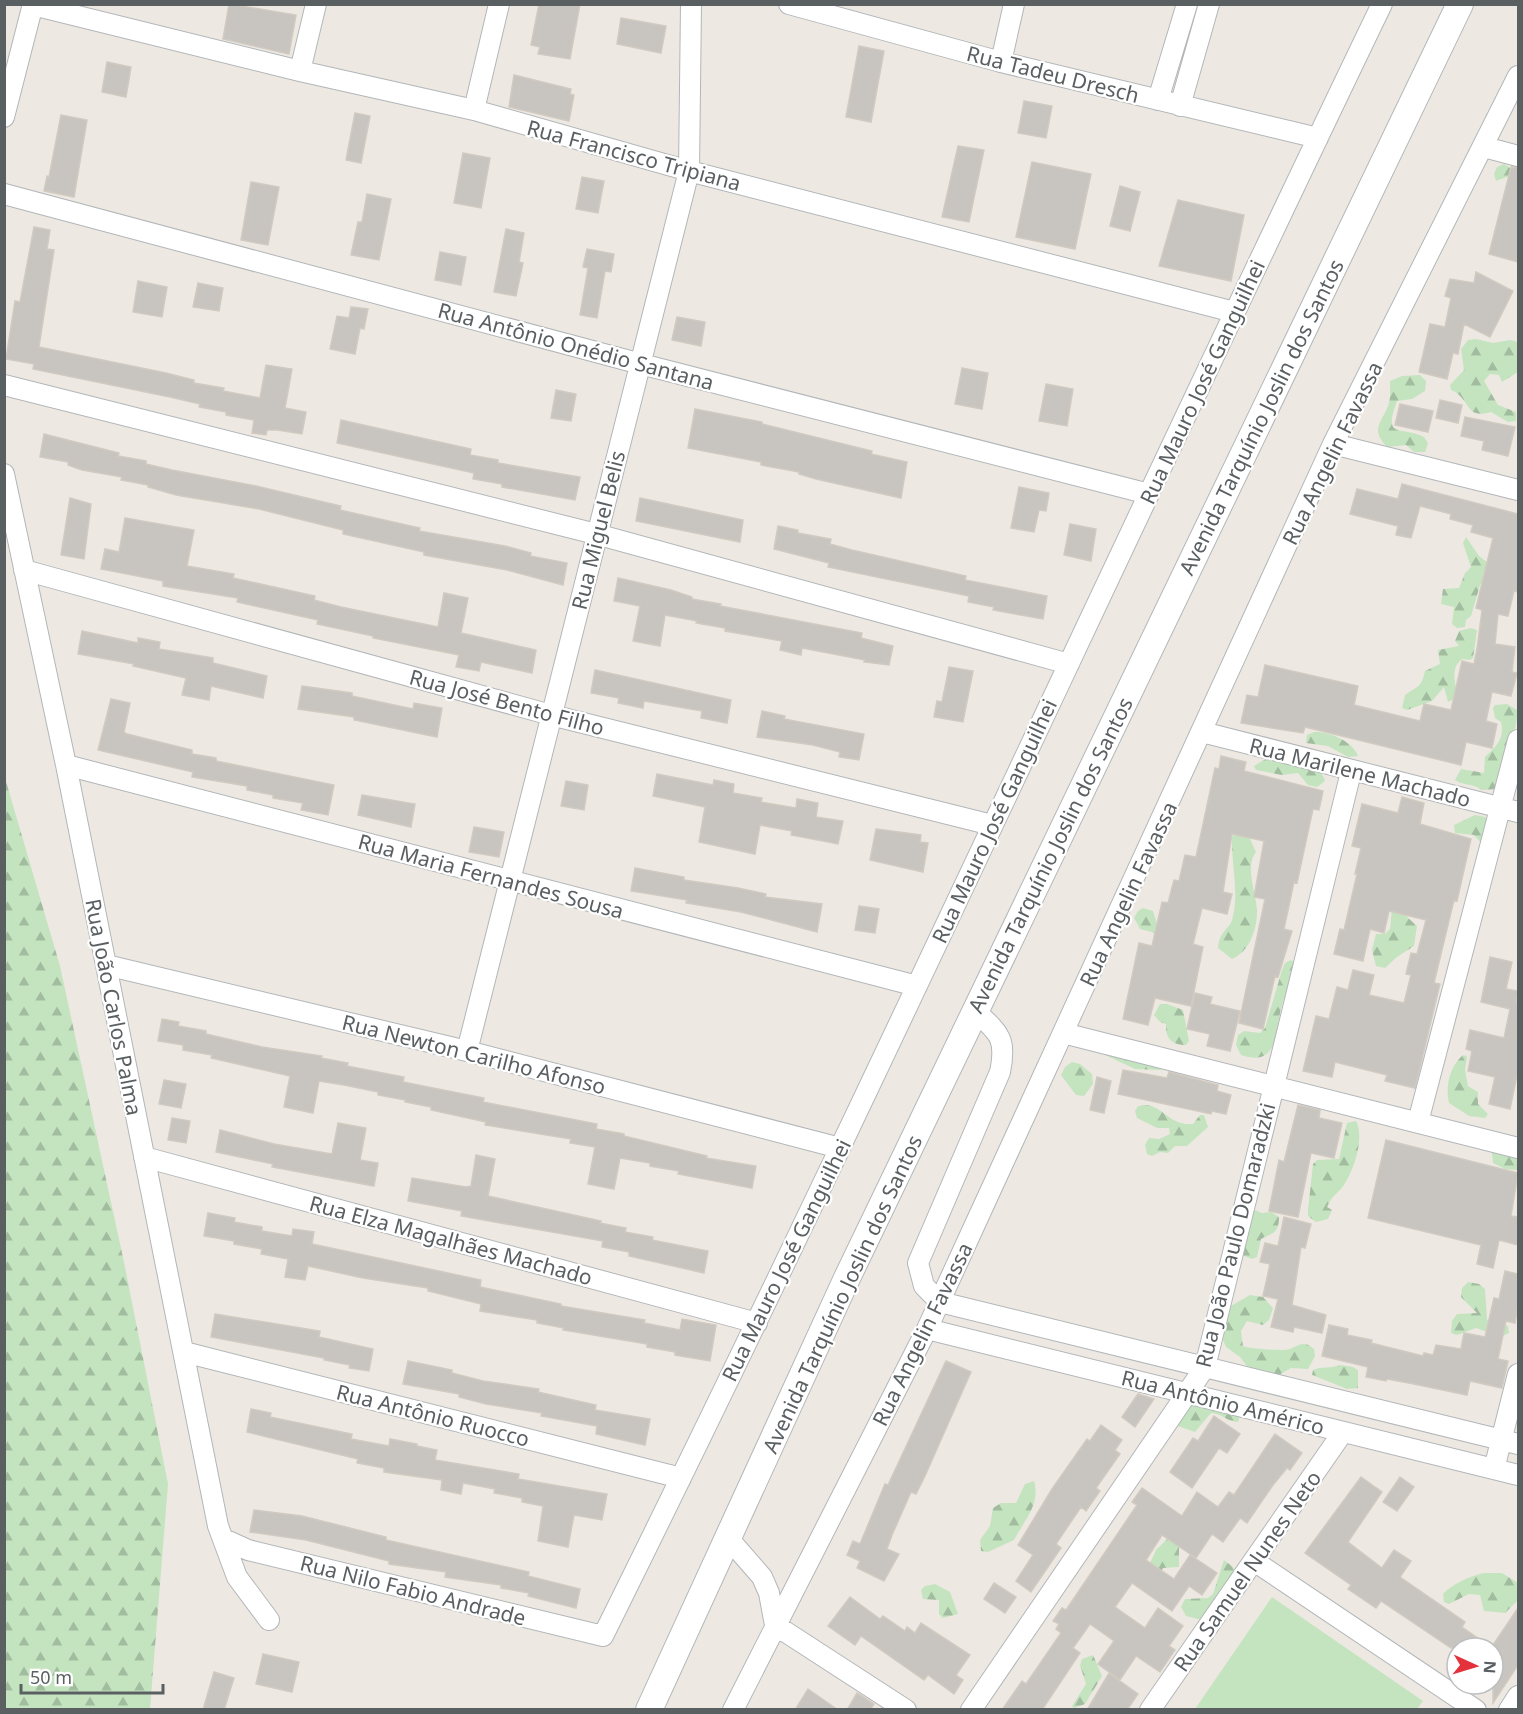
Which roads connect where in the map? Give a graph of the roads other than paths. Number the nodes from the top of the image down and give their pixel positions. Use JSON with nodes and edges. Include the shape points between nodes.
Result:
{"nodes":[{"id":1,"x":316,"y":4,"type":"edge"},
{"id":2,"x":499,"y":4,"type":"edge"},
{"id":3,"x":690,"y":4,"type":"edge"},
{"id":4,"x":789,"y":4,"type":"edge"},
{"id":5,"x":1014,"y":4,"type":"edge"},
{"id":6,"x":1187,"y":4,"type":"edge"},
{"id":7,"x":1209,"y":4,"type":"edge"},
{"id":8,"x":1382,"y":4,"type":"edge"},
{"id":9,"x":1460,"y":4,"type":"edge"},
{"id":10,"x":33,"y":5,"type":"edge"},
{"id":11,"x":1001,"y":62,"type":"junction"},
{"id":12,"x":300,"y":71,"type":"junction"},
{"id":13,"x":1518,"y":76,"type":"edge"},
{"id":14,"x":1158,"y":100,"type":"junction"},
{"id":15,"x":1180,"y":106,"type":"junction"},
{"id":16,"x":474,"y":110,"type":"junction"},
{"id":17,"x":4,"y":117,"type":"edge"},
{"id":18,"x":1318,"y":138,"type":"junction"},
{"id":19,"x":1484,"y":147,"type":"junction"},
{"id":20,"x":1518,"y":156,"type":"edge"},
{"id":21,"x":689,"y":171,"type":"junction"},
{"id":22,"x":4,"y":194,"type":"edge"},
{"id":23,"x":1234,"y":312,"type":"junction"},
{"id":24,"x":641,"y":364,"type":"junction"},
{"id":25,"x":4,"y":385,"type":"edge"},
{"id":26,"x":1334,"y":444,"type":"junction"},
{"id":27,"x":4,"y":474,"type":"edge"},
{"id":28,"x":1518,"y":490,"type":"edge"},
{"id":29,"x":1149,"y":494,"type":"junction"},
{"id":30,"x":596,"y":534,"type":"junction"},
{"id":31,"x":24,"y":570,"type":"junction"},
{"id":32,"x":1069,"y":664,"type":"junction"},
{"id":33,"x":551,"y":715,"type":"junction"},
{"id":34,"x":1202,"y":732,"type":"junction"},
{"id":35,"x":1518,"y":740,"type":"edge"},
{"id":36,"x":66,"y":765,"type":"junction"},
{"id":37,"x":1351,"y":772,"type":"junction"},
{"id":38,"x":1510,"y":810,"type":"edge"},
{"id":39,"x":993,"y":825,"type":"junction"},
{"id":40,"x":510,"y":881,"type":"junction"},
{"id":41,"x":106,"y":965,"type":"junction"},
{"id":42,"x":916,"y":986,"type":"junction"},
{"id":43,"x":975,"y":1011,"type":"junction"},
{"id":44,"x":1063,"y":1033,"type":"junction"},
{"id":45,"x":467,"y":1052,"type":"junction"},
{"id":46,"x":1273,"y":1086,"type":"junction"},
{"id":47,"x":1418,"y":1122,"type":"junction"},
{"id":48,"x":840,"y":1148,"type":"junction"},
{"id":49,"x":1518,"y":1148,"type":"edge"},
{"id":50,"x":144,"y":1157,"type":"junction"},
{"id":51,"x":940,"y":1302,"type":"junction"},
{"id":52,"x":757,"y":1323,"type":"junction"},
{"id":53,"x":927,"y":1329,"type":"junction"},
{"id":54,"x":184,"y":1352,"type":"junction"},
{"id":55,"x":1205,"y":1367,"type":"junction"},
{"id":56,"x":1518,"y":1374,"type":"edge"},
{"id":57,"x":1187,"y":1393,"type":"junction"},
{"id":58,"x":1343,"y":1432,"type":"junction"},
{"id":59,"x":1510,"y":1442,"type":"edge"},
{"id":60,"x":1494,"y":1469,"type":"junction"},
{"id":61,"x":1518,"y":1475,"type":"edge"},
{"id":62,"x":681,"y":1478,"type":"junction"},
{"id":63,"x":224,"y":1539,"type":"junction"},
{"id":64,"x":729,"y":1539,"type":"junction"},
{"id":65,"x":1254,"y":1561,"type":"junction"},
{"id":66,"x":269,"y":1620,"type":"dead end"},
{"id":67,"x":775,"y":1625,"type":"junction"},
{"id":68,"x":603,"y":1636,"type":"joint"},
{"id":69,"x":1518,"y":1696,"type":"edge"},
{"id":70,"x":649,"y":1710,"type":"edge"},
{"id":71,"x":733,"y":1710,"type":"edge"},
{"id":72,"x":906,"y":1710,"type":"edge"},
{"id":73,"x":971,"y":1710,"type":"edge"},
{"id":74,"x":1150,"y":1710,"type":"edge"},
{"id":75,"x":1476,"y":1710,"type":"edge"},
{"id":76,"x":1509,"y":1710,"type":"edge"}],
"edges":[{"from":1,"to":12,"type":"street"},
{"from":2,"to":16,"type":"street"},
{"from":3,"to":21,"type":"street","name":"Rua Miguel Belis"},
{"from":4,"to":11,"type":"street","name":"Rua Tadeu Dresch"},
{"from":5,"to":11,"type":"street"},
{"from":6,"to":14,"type":"street"},
{"from":7,"to":15,"type":"street"},
{"from":8,"to":18,"type":"street","name":"Rua Mauro José Ganguilhei"},
{"from":9,"to":43,"type":"street","name":"Avenida Tarquínio Joslin dos Santos"},
{"from":10,"to":12,"type":"street","name":"Rua Francisco Tripiana"},
{"from":10,"to":17,"type":"street"},
{"from":11,"to":14,"type":"street","name":"Rua Tadeu Dresch"},
{"from":12,"to":16,"type":"street","name":"Rua Francisco Tripiana"},
{"from":13,"to":19,"type":"street","name":"Rua Angelin Favassa"},
{"from":14,"to":15,"type":"street","name":"Rua Tadeu Dresch"},
{"from":15,"to":18,"type":"street","name":"Rua Tadeu Dresch"},
{"from":16,"to":21,"type":"street","name":"Rua Francisco Tripiana"},
{"from":18,"to":23,"type":"street","name":"Rua Mauro José Ganguilhei"},
{"from":19,"to":20,"type":"street"},
{"from":19,"to":26,"type":"street","name":"Rua Angelin Favassa"},
{"from":21,"to":23,"type":"street","name":"Rua Francisco Tripiana"},
{"from":21,"to":24,"type":"street","name":"Rua Miguel Belis"},
{"from":22,"to":24,"type":"street","name":"Rua Antônio Onédio Santana"},
{"from":23,"to":29,"type":"street","name":"Rua Mauro José Ganguilhei"},
{"from":24,"to":29,"type":"street","name":"Rua Antônio Onédio Santana"},
{"from":24,"to":30,"type":"street","name":"Rua Miguel Belis"},
{"from":25,"to":30,"type":"street"},
{"from":26,"to":28,"type":"street"},
{"from":26,"to":34,"type":"street","name":"Rua Angelin Favassa"},
{"from":27,"to":31,"type":"street","name":"Rua João Carlos Palma"},
{"from":29,"to":32,"type":"street","name":"Rua Mauro José Ganguilhei"},
{"from":30,"to":32,"type":"street"},
{"from":30,"to":33,"type":"street","name":"Rua Miguel Belis"},
{"from":31,"to":33,"type":"street","name":"Rua José Bento Filho"},
{"from":31,"to":36,"type":"street","name":"Rua João Carlos Palma"},
{"from":32,"to":39,"type":"street","name":"Rua Mauro José Ganguilhei"},
{"from":33,"to":39,"type":"street","name":"Rua José Bento Filho"},
{"from":33,"to":40,"type":"street","name":"Rua Miguel Belis"},
{"from":34,"to":37,"type":"street","name":"Rua Marilene Machado"},
{"from":34,"to":44,"type":"street","name":"Rua Angelin Favassa"},
{"from":35,"to":38,"type":"street"},
{"from":36,"to":40,"type":"street","name":"Rua Maria Fernandes Sousa"},
{"from":36,"to":41,"type":"street","name":"Rua João Carlos Palma"},
{"from":37,"to":38,"type":"street","name":"Rua Marilene Machado"},
{"from":37,"to":46,"type":"street","name":"Rua João Paulo Domaradzki"},
{"from":38,"to":47,"type":"street"},
{"from":39,"to":42,"type":"street","name":"Rua Mauro José Ganguilhei"},
{"from":40,"to":42,"type":"street","name":"Rua Maria Fernandes Sousa"},
{"from":40,"to":45,"type":"street","name":"Rua Miguel Belis"},
{"from":41,"to":45,"type":"street","name":"Rua Newton Carilho Afonso"},
{"from":41,"to":50,"type":"street","name":"Rua João Carlos Palma"},
{"from":42,"to":48,"type":"street","name":"Rua Mauro José Ganguilhei"},
{"from":43,"to":51,"type":"street","via":[[999,1034],[1004,1052],[1000,1072],[918,1263],[924,1286]]},
{"from":43,"to":64,"type":"street","name":"Avenida Tarquínio Joslin dos Santos","via":[[847,1278]]},
{"from":44,"to":46,"type":"street"},
{"from":44,"to":51,"type":"street","name":"Rua Angelin Favassa"},
{"from":45,"to":48,"type":"street","name":"Rua Newton Carilho Afonso"},
{"from":46,"to":47,"type":"street"},
{"from":46,"to":55,"type":"street","name":"Rua João Paulo Domaradzki"},
{"from":47,"to":49,"type":"street"},
{"from":48,"to":52,"type":"street","name":"Rua Mauro José Ganguilhei"},
{"from":50,"to":52,"type":"street","name":"Rua Elza Magalhães Machado"},
{"from":50,"to":54,"type":"street","name":"Rua João Carlos Palma"},
{"from":51,"to":53,"type":"street","name":"Rua Angelin Favassa"},
{"from":51,"to":55,"type":"street","name":"Rua Antônio Américo"},
{"from":52,"to":62,"type":"street","name":"Rua Mauro José Ganguilhei"},
{"from":53,"to":57,"type":"street","name":"Rua Antônio Américo"},
{"from":53,"to":67,"type":"street","name":"Rua Angelin Favassa"},
{"from":54,"to":62,"type":"street","name":"Rua Antônio Ruocco"},
{"from":54,"to":63,"type":"street","name":"Rua João Carlos Palma","via":[[218,1526]]},
{"from":55,"to":57,"type":"street","name":"Rua João Paulo Domaradzki"},
{"from":55,"to":59,"type":"street","name":"Rua Antônio Américo"},
{"from":56,"to":59,"type":"street"},
{"from":57,"to":58,"type":"street","name":"Rua Antônio Américo"},
{"from":57,"to":73,"type":"street","name":"Rua João Paulo Domaradzki"},
{"from":58,"to":60,"type":"street","name":"Rua Antônio Américo"},
{"from":58,"to":65,"type":"street","name":"Rua Samuel Nunes Neto"},
{"from":59,"to":60,"type":"street"},
{"from":60,"to":61,"type":"street","name":"Rua Antônio Américo"},
{"from":62,"to":68,"type":"street","name":"Rua Mauro José Ganguilhei"},
{"from":63,"to":66,"type":"street","name":"Rua João Carlos Palma","via":[[237,1577]]},
{"from":63,"to":68,"type":"street","name":"Rua Nilo Fabio Andrade","via":[[248,1550]]},
{"from":64,"to":67,"type":"street","via":[[762,1577]]},
{"from":64,"to":70,"type":"street","name":"Avenida Tarquínio Joslin dos Santos"},
{"from":65,"to":74,"type":"street","name":"Rua Samuel Nunes Neto"},
{"from":65,"to":75,"type":"street"},
{"from":67,"to":71,"type":"street","name":"Rua Angelin Favassa"},
{"from":67,"to":72,"type":"street"},
{"from":69,"to":76,"type":"street"}]}
